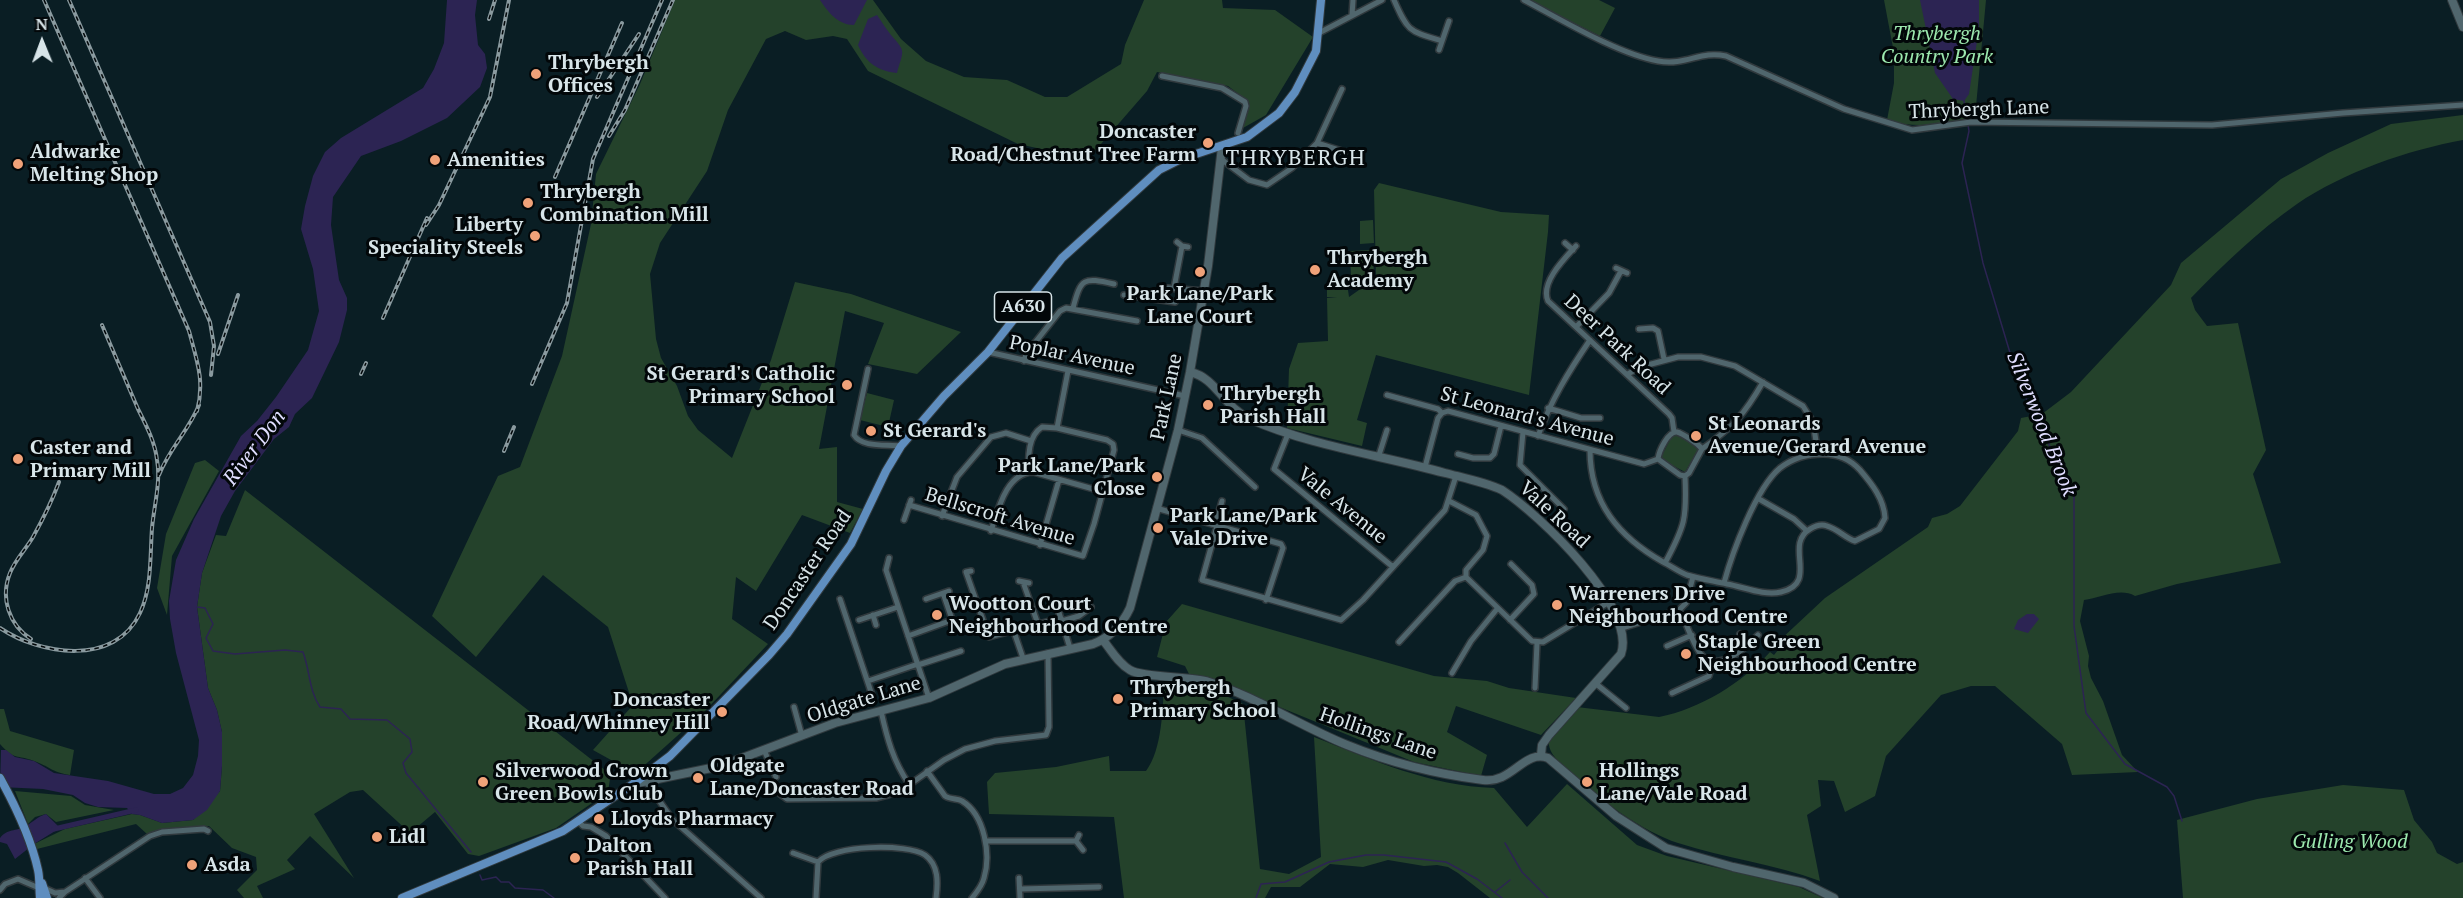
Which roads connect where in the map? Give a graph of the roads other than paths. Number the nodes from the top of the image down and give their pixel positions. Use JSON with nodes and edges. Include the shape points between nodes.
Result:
{"nodes":[{"id":1,"x":1321,"y":0,"type":"edge"},
{"id":2,"x":1353,"y":0,"type":"edge"},
{"id":3,"x":1382,"y":0,"type":"edge"},
{"id":4,"x":1394,"y":0,"type":"edge"},
{"id":5,"x":1524,"y":0,"type":"edge"},
{"id":6,"x":2452,"y":0,"type":"edge"},
{"id":7,"x":1352,"y":15,"type":"junction"},
{"id":8,"x":1449,"y":21,"type":"dead end"},
{"id":9,"x":2463,"y":27,"type":"edge"},
{"id":10,"x":1319,"y":33,"type":"junction"},
{"id":11,"x":1442,"y":41,"type":"junction"},
{"id":12,"x":1439,"y":50,"type":"dead end"},
{"id":13,"x":1162,"y":75,"type":"dead end"},
{"id":14,"x":1342,"y":89,"type":"dead end"},
{"id":15,"x":2463,"y":105,"type":"edge"},
{"id":16,"x":1238,"y":133,"type":"dead end"},
{"id":17,"x":1317,"y":143,"type":"junction"},
{"id":18,"x":1222,"y":147,"type":"junction"},
{"id":19,"x":1345,"y":152,"type":"dead end"},
{"id":20,"x":1221,"y":159,"type":"junction"},
{"id":21,"x":1565,"y":243,"type":"dead end"},
{"id":22,"x":1182,"y":245,"type":"dead end"},
{"id":23,"x":1621,"y":271,"type":"dead end"},
{"id":24,"x":1114,"y":284,"type":"dead end"},
{"id":25,"x":1171,"y":288,"type":"junction"},
{"id":26,"x":1204,"y":291,"type":"junction"},
{"id":27,"x":1124,"y":295,"type":"dead end"},
{"id":28,"x":1073,"y":308,"type":"junction"},
{"id":29,"x":1137,"y":321,"type":"dead end"},
{"id":30,"x":1576,"y":327,"type":"junction"},
{"id":31,"x":1639,"y":329,"type":"dead end"},
{"id":32,"x":1590,"y":340,"type":"junction"},
{"id":33,"x":988,"y":352,"type":"junction"},
{"id":34,"x":1664,"y":359,"type":"junction"},
{"id":35,"x":1024,"y":361,"type":"junction"},
{"id":36,"x":868,"y":369,"type":"dead end"},
{"id":37,"x":1068,"y":371,"type":"junction"},
{"id":38,"x":1190,"y":372,"type":"junction"},
{"id":39,"x":1628,"y":374,"type":"junction"},
{"id":40,"x":1763,"y":382,"type":"junction"},
{"id":41,"x":1387,"y":395,"type":"dead end"},
{"id":42,"x":1185,"y":396,"type":"junction"},
{"id":43,"x":1548,"y":408,"type":"junction"},
{"id":44,"x":1442,"y":412,"type":"junction"},
{"id":45,"x":1600,"y":418,"type":"dead end"},
{"id":46,"x":1501,"y":426,"type":"junction"},
{"id":47,"x":1057,"y":428,"type":"junction"},
{"id":48,"x":1178,"y":430,"type":"junction"},
{"id":49,"x":1388,"y":430,"type":"dead end"},
{"id":50,"x":1523,"y":432,"type":"junction"},
{"id":51,"x":1674,"y":432,"type":"junction"},
{"id":52,"x":1288,"y":434,"type":"junction"},
{"id":53,"x":1538,"y":436,"type":"junction"},
{"id":54,"x":1031,"y":441,"type":"junction"},
{"id":55,"x":901,"y":446,"type":"junction"},
{"id":56,"x":1702,"y":449,"type":"junction"},
{"id":57,"x":1590,"y":450,"type":"junction"},
{"id":58,"x":1458,"y":454,"type":"dead end"},
{"id":59,"x":1818,"y":454,"type":"junction"},
{"id":60,"x":1379,"y":455,"type":"junction"},
{"id":61,"x":1658,"y":459,"type":"junction"},
{"id":62,"x":1425,"y":468,"type":"junction"},
{"id":63,"x":1029,"y":472,"type":"junction"},
{"id":64,"x":1456,"y":476,"type":"junction"},
{"id":65,"x":1685,"y":476,"type":"junction"},
{"id":66,"x":1059,"y":480,"type":"junction"},
{"id":67,"x":1255,"y":487,"type":"dead end"},
{"id":68,"x":1104,"y":492,"type":"junction"},
{"id":69,"x":1759,"y":499,"type":"junction"},
{"id":70,"x":1222,"y":501,"type":"dead end"},
{"id":71,"x":1449,"y":501,"type":"junction"},
{"id":72,"x":1156,"y":508,"type":"junction"},
{"id":73,"x":1564,"y":509,"type":"dead end"},
{"id":74,"x":942,"y":516,"type":"junction"},
{"id":75,"x":904,"y":520,"type":"dead end"},
{"id":76,"x":1216,"y":525,"type":"junction"},
{"id":77,"x":991,"y":531,"type":"junction"},
{"id":78,"x":1807,"y":531,"type":"junction"},
{"id":79,"x":1040,"y":545,"type":"junction"},
{"id":80,"x":889,"y":558,"type":"dead end"},
{"id":81,"x":1665,"y":563,"type":"junction"},
{"id":82,"x":1511,"y":564,"type":"dead end"},
{"id":83,"x":1393,"y":567,"type":"junction"},
{"id":84,"x":971,"y":571,"type":"dead end"},
{"id":85,"x":1466,"y":577,"type":"junction"},
{"id":86,"x":1693,"y":577,"type":"junction"},
{"id":87,"x":1024,"y":582,"type":"dead end"},
{"id":88,"x":1724,"y":583,"type":"junction"},
{"id":89,"x":840,"y":599,"type":"dead end"},
{"id":90,"x":926,"y":599,"type":"dead end"},
{"id":91,"x":1266,"y":600,"type":"junction"},
{"id":92,"x":1609,"y":602,"type":"junction"},
{"id":93,"x":1056,"y":603,"type":"dead end"},
{"id":94,"x":1087,"y":604,"type":"dead end"},
{"id":95,"x":898,"y":607,"type":"junction"},
{"id":96,"x":1497,"y":609,"type":"junction"},
{"id":97,"x":1679,"y":610,"type":"junction"},
{"id":98,"x":873,"y":615,"type":"junction"},
{"id":99,"x":1062,"y":619,"type":"junction"},
{"id":100,"x":860,"y":620,"type":"dead end"},
{"id":101,"x":952,"y":620,"type":"junction"},
{"id":102,"x":1510,"y":620,"type":"junction"},
{"id":103,"x":1038,"y":624,"type":"junction"},
{"id":104,"x":876,"y":625,"type":"dead end"},
{"id":105,"x":955,"y":628,"type":"dead end"},
{"id":106,"x":1622,"y":628,"type":"junction"},
{"id":107,"x":1013,"y":629,"type":"junction"},
{"id":108,"x":1740,"y":634,"type":"dead end"},
{"id":109,"x":1692,"y":635,"type":"junction"},
{"id":110,"x":1758,"y":635,"type":"dead end"},
{"id":111,"x":908,"y":636,"type":"junction"},
{"id":112,"x":1103,"y":639,"type":"junction"},
{"id":113,"x":1400,"y":642,"type":"dead end"},
{"id":114,"x":1537,"y":643,"type":"junction"},
{"id":115,"x":1750,"y":643,"type":"junction"},
{"id":116,"x":1667,"y":646,"type":"dead end"},
{"id":117,"x":1070,"y":648,"type":"junction"},
{"id":118,"x":961,"y":651,"type":"dead end"},
{"id":119,"x":1048,"y":653,"type":"junction"},
{"id":120,"x":1023,"y":658,"type":"junction"},
{"id":121,"x":1713,"y":662,"type":"junction"},
{"id":122,"x":918,"y":665,"type":"junction"},
{"id":123,"x":1452,"y":673,"type":"dead end"},
{"id":124,"x":868,"y":681,"type":"junction"},
{"id":125,"x":1595,"y":683,"type":"junction"},
{"id":126,"x":1535,"y":688,"type":"dead end"},
{"id":127,"x":1672,"y":693,"type":"dead end"},
{"id":128,"x":872,"y":695,"type":"dead end"},
{"id":129,"x":929,"y":698,"type":"junction"},
{"id":130,"x":794,"y":707,"type":"dead end"},
{"id":131,"x":1626,"y":708,"type":"dead end"},
{"id":132,"x":881,"y":711,"type":"junction"},
{"id":133,"x":802,"y":736,"type":"junction"},
{"id":134,"x":764,"y":750,"type":"junction"},
{"id":135,"x":1540,"y":755,"type":"junction"},
{"id":136,"x":927,"y":771,"type":"junction"},
{"id":137,"x":777,"y":777,"type":"dead end"},
{"id":138,"x":0,"y":778,"type":"edge"},
{"id":139,"x":647,"y":783,"type":"junction"},
{"id":140,"x":633,"y":784,"type":"junction"},
{"id":141,"x":909,"y":784,"type":"junction"},
{"id":142,"x":779,"y":787,"type":"dead end"},
{"id":143,"x":583,"y":819,"type":"junction"},
{"id":144,"x":208,"y":831,"type":"dead end"},
{"id":145,"x":986,"y":841,"type":"junction"},
{"id":146,"x":1083,"y":850,"type":"dead end"},
{"id":147,"x":793,"y":853,"type":"dead end"},
{"id":148,"x":818,"y":862,"type":"junction"},
{"id":149,"x":85,"y":878,"type":"junction"},
{"id":150,"x":1019,"y":878,"type":"dead end"},
{"id":151,"x":1099,"y":887,"type":"dead end"},
{"id":152,"x":41,"y":888,"type":"junction"},
{"id":153,"x":1020,"y":889,"type":"junction"},
{"id":154,"x":0,"y":890,"type":"edge"},
{"id":155,"x":65,"y":892,"type":"junction"},
{"id":156,"x":40,"y":898,"type":"edge"},
{"id":157,"x":47,"y":898,"type":"edge"},
{"id":158,"x":59,"y":898,"type":"edge"},
{"id":159,"x":100,"y":898,"type":"edge"},
{"id":160,"x":402,"y":898,"type":"edge"},
{"id":161,"x":665,"y":898,"type":"edge"},
{"id":162,"x":761,"y":898,"type":"edge"},
{"id":163,"x":816,"y":898,"type":"edge"},
{"id":164,"x":936,"y":898,"type":"edge"},
{"id":165,"x":972,"y":898,"type":"edge"},
{"id":166,"x":1020,"y":898,"type":"edge"},
{"id":167,"x":1834,"y":898,"type":"edge"}],
"edges":[{"from":1,"to":10,"type":"main road","name":"Doncaster Road","number":"A630"},
{"from":2,"to":7,"type":"street"},
{"from":3,"to":7,"type":"street"},
{"from":4,"to":11,"type":"street","via":[[1409,29]]},
{"from":5,"to":15,"type":"street","name":"Thrybergh Lane","via":[[1630,52],[1678,63],[1706,54],[1726,56],[1844,109],[1912,130],[1971,122],[2211,125]]},
{"from":6,"to":9,"type":"street"},
{"from":7,"to":10,"type":"street"},
{"from":8,"to":11,"type":"street"},
{"from":10,"to":18,"type":"main road","name":"Doncaster Road","number":"A630","via":[[1312,61],[1283,108],[1259,129]]},
{"from":11,"to":12,"type":"street"},
{"from":13,"to":16,"type":"street","via":[[1222,88],[1245,102]]},
{"from":14,"to":17,"type":"street"},
{"from":17,"to":19,"type":"street"},
{"from":17,"to":20,"type":"street","via":[[1292,168],[1267,184],[1249,180]]},
{"from":18,"to":20,"type":"street","name":"Park Lane"},
{"from":18,"to":33,"type":"main road","name":"Doncaster Road","number":"A630","via":[[1168,164],[1150,177],[1062,258]]},
{"from":20,"to":26,"type":"street","name":"Park Lane"},
{"from":21,"to":30,"type":"street","name":"Deer Park Road","via":[[1574,248],[1555,272],[1546,297]]},
{"from":22,"to":25,"type":"street"},
{"from":23,"to":30,"type":"street","via":[[1609,293]]},
{"from":24,"to":28,"type":"street","via":[[1084,282]]},
{"from":25,"to":26,"type":"street"},
{"from":25,"to":27,"type":"street","via":[[1172,302]]},
{"from":26,"to":38,"type":"street","name":"Park Lane"},
{"from":28,"to":29,"type":"street"},
{"from":28,"to":35,"type":"street","via":[[1060,311]]},
{"from":30,"to":32,"type":"street","name":"Deer Park Road"},
{"from":31,"to":34,"type":"street","via":[[1658,331]]},
{"from":32,"to":39,"type":"street","name":"Deer Park Road"},
{"from":32,"to":43,"type":"street"},
{"from":33,"to":35,"type":"street","name":"Poplar Avenue"},
{"from":33,"to":55,"type":"main road","name":"Doncaster Road","number":"A630"},
{"from":34,"to":39,"type":"street"},
{"from":34,"to":40,"type":"street","via":[[1712,359],[1735,366]]},
{"from":35,"to":37,"type":"street","name":"Poplar Avenue"},
{"from":36,"to":55,"type":"street","via":[[854,435],[864,444]]},
{"from":37,"to":42,"type":"street","name":"Poplar Avenue"},
{"from":37,"to":47,"type":"street"},
{"from":38,"to":42,"type":"street","name":"Park Lane"},
{"from":38,"to":52,"type":"street","name":"Vale Road","via":[[1205,377],[1238,413]]},
{"from":39,"to":51,"type":"street","name":"Deer Park Road","via":[[1669,414]]},
{"from":40,"to":56,"type":"street","via":[[1736,423]]},
{"from":40,"to":59,"type":"street","via":[[1803,406],[1813,422]]},
{"from":41,"to":44,"type":"street","name":"St Leonard's Avenue"},
{"from":42,"to":48,"type":"street","name":"Park Lane"},
{"from":43,"to":45,"type":"street","via":[[1581,418]]},
{"from":43,"to":53,"type":"street"},
{"from":44,"to":46,"type":"street","name":"St Leonard's Avenue"},
{"from":44,"to":62,"type":"street"},
{"from":46,"to":50,"type":"street","name":"St Leonard's Avenue"},
{"from":46,"to":58,"type":"street","via":[[1490,458]]},
{"from":47,"to":54,"type":"street","via":[[1038,429]]},
{"from":47,"to":68,"type":"street","via":[[1113,444]]},
{"from":48,"to":67,"type":"street","via":[[1202,438]]},
{"from":48,"to":72,"type":"street","name":"Park Lane"},
{"from":49,"to":60,"type":"street"},
{"from":50,"to":53,"type":"street","name":"St Leonard's Avenue"},
{"from":50,"to":73,"type":"street","via":[[1520,465]]},
{"from":51,"to":56,"type":"street"},
{"from":51,"to":61,"type":"street"},
{"from":52,"to":60,"type":"street","name":"Vale Road"},
{"from":52,"to":83,"type":"street","name":"Vale Avenue","via":[[1274,469]]},
{"from":53,"to":57,"type":"street","name":"St Leonard's Avenue"},
{"from":54,"to":63,"type":"street"},
{"from":54,"to":74,"type":"street","via":[[1006,433],[992,437],[957,477]]},
{"from":55,"to":140,"type":"main road","name":"Doncaster Road","number":"A630","via":[[830,574],[769,655],[670,756]]},
{"from":56,"to":65,"type":"street"},
{"from":57,"to":61,"type":"street","name":"St Leonard's Avenue","via":[[1644,464]]},
{"from":57,"to":81,"type":"street","via":[[1593,479],[1607,514],[1632,542]]},
{"from":59,"to":69,"type":"street","via":[[1797,458],[1779,469]]},
{"from":59,"to":78,"type":"street","via":[[1841,457],[1857,467],[1881,498],[1885,518],[1879,529],[1860,541],[1829,526]]},
{"from":60,"to":62,"type":"street","name":"Vale Road"},
{"from":61,"to":65,"type":"street"},
{"from":62,"to":64,"type":"street","name":"Vale Road"},
{"from":63,"to":66,"type":"street"},
{"from":63,"to":77,"type":"street","via":[[1019,476],[1000,501]]},
{"from":64,"to":71,"type":"street"},
{"from":64,"to":92,"type":"street","name":"Vale Road","via":[[1492,486],[1516,500],[1582,563]]},
{"from":65,"to":81,"type":"street","via":[[1686,518]]},
{"from":66,"to":68,"type":"street"},
{"from":66,"to":79,"type":"street"},
{"from":68,"to":79,"type":"street","name":"Bellscroft Avenue","via":[[1083,556]]},
{"from":69,"to":78,"type":"street"},
{"from":69,"to":88,"type":"street","via":[[1732,550]]},
{"from":70,"to":76,"type":"street"},
{"from":71,"to":83,"type":"street"},
{"from":71,"to":85,"type":"street","via":[[1476,515],[1486,536],[1483,550],[1466,570]]},
{"from":72,"to":76,"type":"street"},
{"from":72,"to":112,"type":"street","name":"Park Lane","via":[[1130,608],[1117,629]]},
{"from":74,"to":75,"type":"street","name":"Bellscroft Avenue","via":[[910,502]]},
{"from":74,"to":77,"type":"street","name":"Bellscroft Avenue"},
{"from":76,"to":91,"type":"street","via":[[1202,580]]},
{"from":76,"to":91,"type":"street","via":[[1282,546]]},
{"from":77,"to":79,"type":"street","name":"Bellscroft Avenue"},
{"from":78,"to":88,"type":"street","via":[[1798,545],[1801,571],[1792,587],[1772,593]]},
{"from":80,"to":95,"type":"street","via":[[886,570]]},
{"from":81,"to":86,"type":"street"},
{"from":82,"to":102,"type":"street","via":[[1532,585],[1534,594]]},
{"from":83,"to":91,"type":"street","via":[[1341,620]]},
{"from":84,"to":107,"type":"street","via":[[966,572],[989,637]]},
{"from":85,"to":96,"type":"street"},
{"from":85,"to":113,"type":"street","via":[[1455,581]]},
{"from":86,"to":88,"type":"street"},
{"from":86,"to":97,"type":"street","via":[[1686,603]]},
{"from":87,"to":103,"type":"street"},
{"from":89,"to":124,"type":"street"},
{"from":90,"to":101,"type":"street","via":[[946,592]]},
{"from":92,"to":106,"type":"street","name":"Vale Road"},
{"from":92,"to":114,"type":"street"},
{"from":93,"to":99,"type":"street"},
{"from":94,"to":99,"type":"street","via":[[1091,607],[1083,614]]},
{"from":95,"to":98,"type":"street"},
{"from":95,"to":111,"type":"street"},
{"from":96,"to":102,"type":"street"},
{"from":96,"to":123,"type":"street","via":[[1471,640]]},
{"from":97,"to":106,"type":"street"},
{"from":97,"to":109,"type":"street"},
{"from":98,"to":100,"type":"street"},
{"from":98,"to":104,"type":"street"},
{"from":99,"to":103,"type":"street"},
{"from":99,"to":117,"type":"street"},
{"from":101,"to":105,"type":"street"},
{"from":101,"to":111,"type":"street"},
{"from":102,"to":114,"type":"street"},
{"from":103,"to":107,"type":"street"},
{"from":106,"to":125,"type":"street","via":[[1621,654]]},
{"from":107,"to":120,"type":"street"},
{"from":108,"to":115,"type":"street"},
{"from":109,"to":116,"type":"street"},
{"from":109,"to":121,"type":"street","via":[[1699,652]]},
{"from":110,"to":115,"type":"street"},
{"from":111,"to":122,"type":"street"},
{"from":112,"to":117,"type":"street","name":"Oldgate Lane"},
{"from":112,"to":135,"type":"street","name":"Hollings Lane","via":[[1123,665],[1136,673],[1207,682],[1347,745],[1413,768],[1495,780]]},
{"from":114,"to":126,"type":"street"},
{"from":115,"to":121,"type":"street","via":[[1741,651]]},
{"from":117,"to":119,"type":"street","name":"Oldgate Lane"},
{"from":118,"to":122,"type":"street"},
{"from":119,"to":120,"type":"street","name":"Oldgate Lane"},
{"from":119,"to":136,"type":"street","via":[[1046,735],[982,743]]},
{"from":120,"to":129,"type":"street","name":"Oldgate Lane"},
{"from":121,"to":127,"type":"street","via":[[1709,676]]},
{"from":122,"to":124,"type":"street"},
{"from":122,"to":129,"type":"street"},
{"from":124,"to":128,"type":"street"},
{"from":125,"to":131,"type":"street"},
{"from":125,"to":135,"type":"street","via":[[1545,739]]},
{"from":129,"to":132,"type":"street","name":"Oldgate Lane"},
{"from":130,"to":133,"type":"street"},
{"from":132,"to":133,"type":"street","name":"Oldgate Lane"},
{"from":132,"to":141,"type":"street","via":[[890,748]]},
{"from":133,"to":134,"type":"street","name":"Oldgate Lane"},
{"from":134,"to":137,"type":"street"},
{"from":134,"to":139,"type":"street","name":"Oldgate Lane","via":[[714,768]]},
{"from":135,"to":167,"type":"street","via":[[1616,816],[1666,848],[1816,887]]},
{"from":136,"to":141,"type":"street"},
{"from":136,"to":145,"type":"street","via":[[945,796],[961,800],[971,810]]},
{"from":138,"to":152,"type":"main road","via":[[20,817]]},
{"from":139,"to":140,"type":"street","name":"Oldgate Lane"},
{"from":139,"to":162,"type":"street","via":[[672,819]]},
{"from":140,"to":143,"type":"main road","name":"Doncaster Road","number":"A630"},
{"from":141,"to":142,"type":"street","via":[[876,798],[787,798],[780,794]]},
{"from":143,"to":160,"type":"main road","name":"Doncaster Road","number":"A630"},
{"from":143,"to":161,"type":"street","via":[[583,826],[606,836]]},
{"from":144,"to":149,"type":"street","via":[[150,836]]},
{"from":145,"to":146,"type":"street","via":[[1078,838]]},
{"from":145,"to":165,"type":"street","via":[[984,880]]},
{"from":147,"to":148,"type":"street"},
{"from":148,"to":163,"type":"street"},
{"from":148,"to":164,"type":"street","via":[[826,855],[847,850],[918,852],[934,866]]},
{"from":149,"to":155,"type":"street"},
{"from":149,"to":159,"type":"street"},
{"from":150,"to":153,"type":"street"},
{"from":151,"to":153,"type":"street"},
{"from":152,"to":154,"type":"street","via":[[18,879]]},
{"from":152,"to":155,"type":"street"},
{"from":152,"to":156,"type":"main road"},
{"from":152,"to":157,"type":"main road"},
{"from":153,"to":166,"type":"street"},
{"from":155,"to":158,"type":"street"}]}
